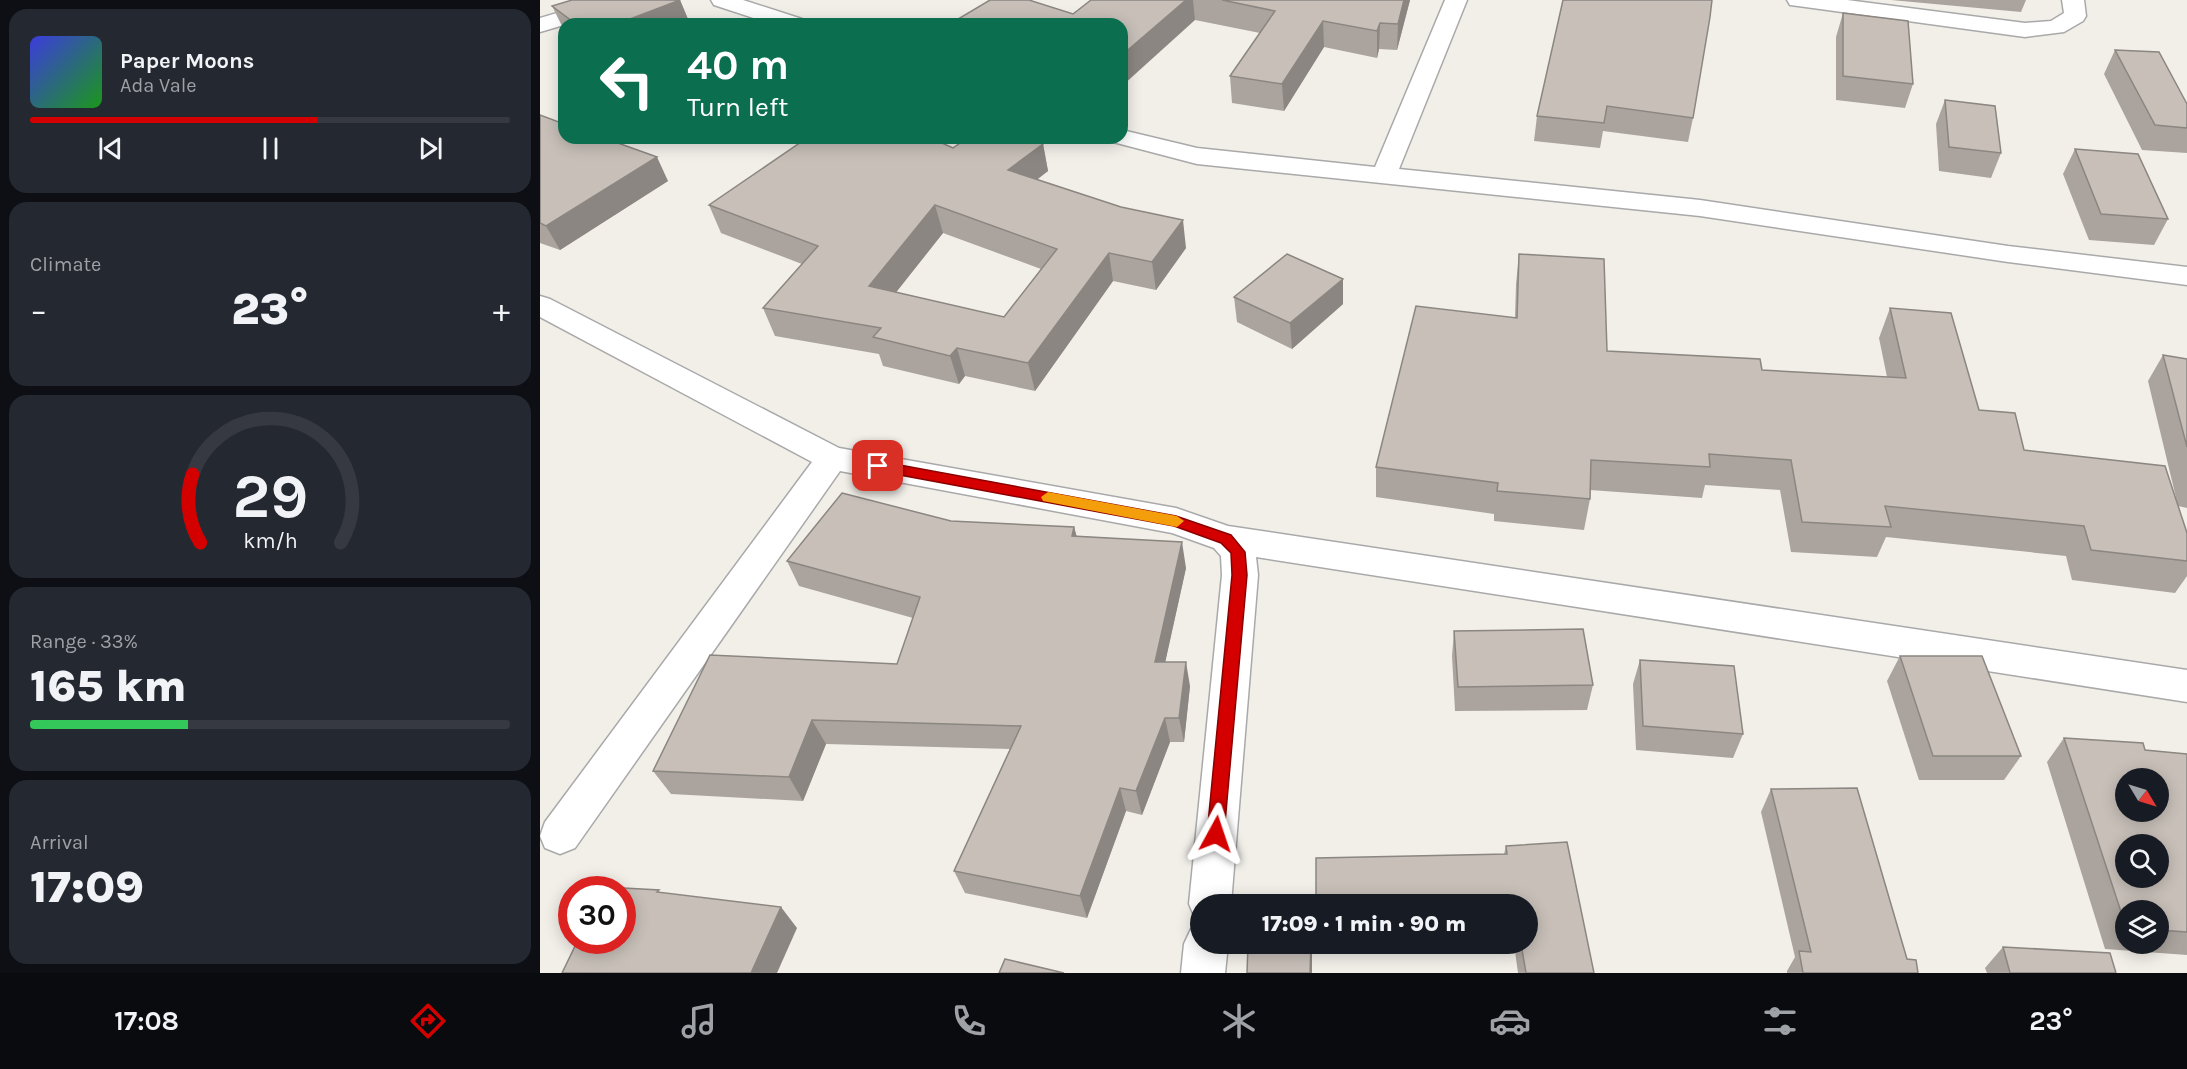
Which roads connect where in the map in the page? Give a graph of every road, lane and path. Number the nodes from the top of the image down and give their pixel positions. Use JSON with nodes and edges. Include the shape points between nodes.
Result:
{"nodes":[{"id":1,"x":624,"y":0,"type":"edge"},
{"id":2,"x":722,"y":0,"type":"edge"},
{"id":3,"x":1456,"y":0,"type":"edge"},
{"id":4,"x":1798,"y":0,"type":"edge"},
{"id":5,"x":2073,"y":0,"type":"edge"},
{"id":6,"x":564,"y":18,"type":"edge"},
{"id":7,"x":776,"y":18,"type":"edge"},
{"id":8,"x":558,"y":20,"type":"edge"},
{"id":9,"x":540,"y":25,"type":"edge"},
{"id":10,"x":1128,"y":139,"type":"edge"},
{"id":11,"x":1383,"y":177,"type":"junction"},
{"id":12,"x":2187,"y":276,"type":"edge"},
{"id":13,"x":540,"y":305,"type":"edge"},
{"id":14,"x":832,"y":458,"type":"junction"},
{"id":15,"x":1226,"y":539,"type":"junction"},
{"id":16,"x":2187,"y":686,"type":"edge"},
{"id":17,"x":560,"y":835,"type":"dead end"},
{"id":18,"x":1211,"y":894,"type":"edge"},
{"id":19,"x":1205,"y":954,"type":"edge"},
{"id":20,"x":1203,"y":973,"type":"edge"}],
"edges":[{"from":1,"to":6,"type":"street"},
{"from":2,"to":7,"type":"street"},
{"from":3,"to":11,"type":"street"},
{"from":4,"to":5,"type":"street","via":[[2025,30],[2056,27],[2075,15]]},
{"from":8,"to":9,"type":"street"},
{"from":10,"to":11,"type":"street","via":[[1197,156]]},
{"from":11,"to":12,"type":"street","via":[[1700,208]]},
{"from":13,"to":14,"type":"street"},
{"from":14,"to":15,"type":"street","via":[[1176,521]]},
{"from":14,"to":17,"type":"street"},
{"from":15,"to":16,"type":"street"},
{"from":15,"to":18,"type":"street","via":[[1238,552],[1240,575]]},
{"from":19,"to":20,"type":"street"}]}
